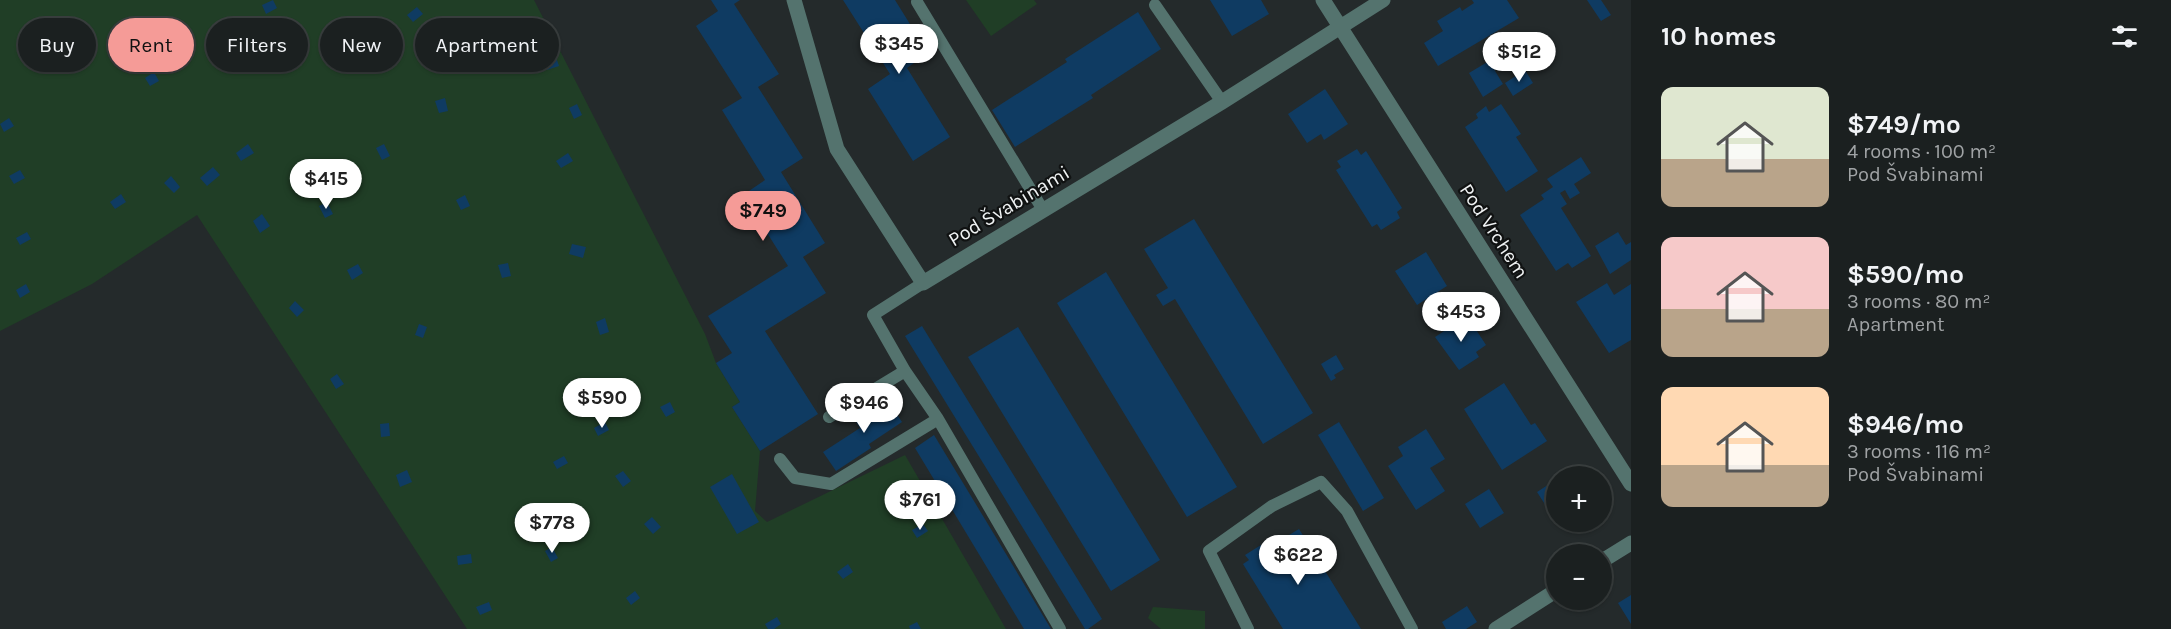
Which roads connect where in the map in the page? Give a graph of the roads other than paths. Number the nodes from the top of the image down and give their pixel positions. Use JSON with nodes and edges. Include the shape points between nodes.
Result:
{"nodes":[{"id":1,"x":794,"y":0,"type":"edge"},
{"id":2,"x":1323,"y":0,"type":"edge"},
{"id":3,"x":1383,"y":0,"type":"edge"},
{"id":4,"x":917,"y":2,"type":"dead end"},
{"id":5,"x":1155,"y":5,"type":"dead end"},
{"id":6,"x":1340,"y":27,"type":"junction"},
{"id":7,"x":1222,"y":102,"type":"junction"},
{"id":8,"x":1043,"y":210,"type":"junction"},
{"id":9,"x":923,"y":283,"type":"junction"},
{"id":10,"x":904,"y":371,"type":"junction"},
{"id":11,"x":829,"y":417,"type":"dead end"},
{"id":12,"x":938,"y":419,"type":"junction"},
{"id":13,"x":780,"y":459,"type":"dead end"},
{"id":14,"x":1631,"y":484,"type":"edge"},
{"id":15,"x":1631,"y":543,"type":"edge"},
{"id":16,"x":1612,"y":555,"type":"edge"},
{"id":17,"x":1546,"y":599,"type":"edge"},
{"id":18,"x":1516,"y":624,"type":"edge"},
{"id":19,"x":1060,"y":629,"type":"edge"},
{"id":20,"x":1248,"y":629,"type":"edge"},
{"id":21,"x":1412,"y":629,"type":"edge"},
{"id":22,"x":1496,"y":629,"type":"edge"}],
"edges":[{"from":1,"to":9,"type":"street","via":[[837,149]]},
{"from":2,"to":6,"type":"street","name":"Pod Vrchem"},
{"from":3,"to":6,"type":"street","name":"Pod Švabinami"},
{"from":4,"to":8,"type":"lane"},
{"from":5,"to":7,"type":"lane"},
{"from":6,"to":7,"type":"street","name":"Pod Švabinami"},
{"from":6,"to":14,"type":"street","name":"Pod Vrchem"},
{"from":7,"to":8,"type":"street","name":"Pod Švabinami"},
{"from":8,"to":9,"type":"street","name":"Pod Švabinami"},
{"from":9,"to":10,"type":"lane","via":[[873,315]]},
{"from":10,"to":11,"type":"lane"},
{"from":10,"to":12,"type":"lane"},
{"from":12,"to":13,"type":"lane","via":[[831,484],[795,478]]},
{"from":12,"to":19,"type":"lane"},
{"from":15,"to":16,"type":"street"},
{"from":17,"to":18,"type":"street"},
{"from":18,"to":22,"type":"street"},
{"from":20,"to":21,"type":"lane","via":[[1209,551],[1272,506],[1321,482],[1347,511]]}]}
